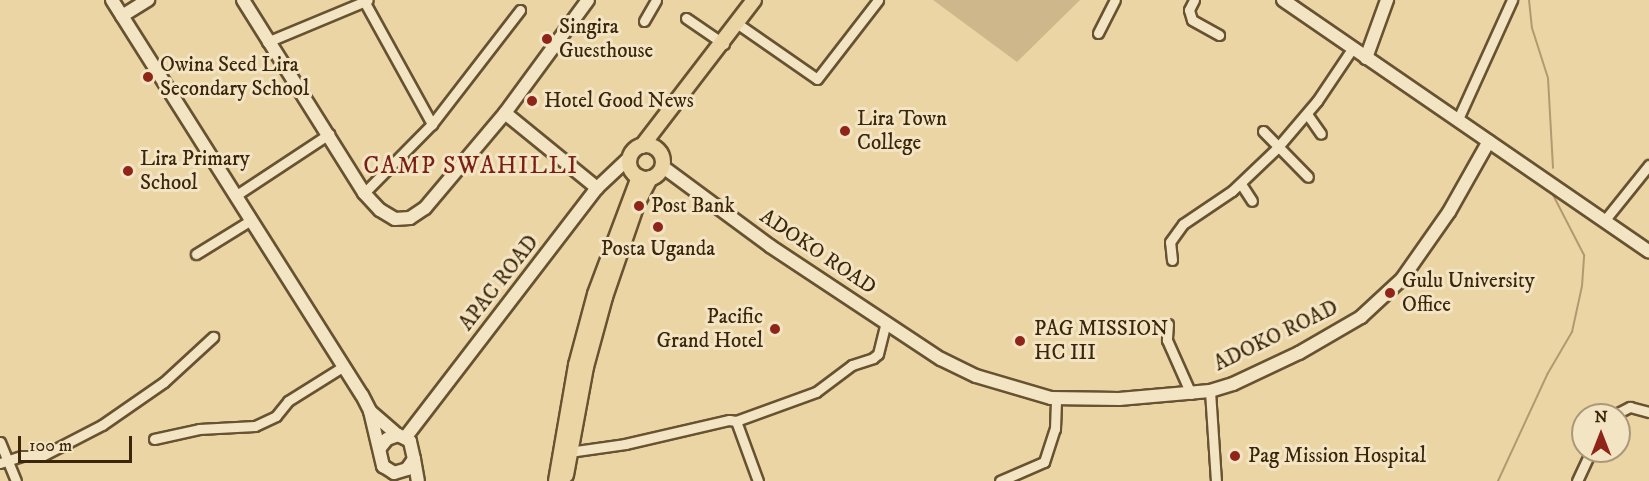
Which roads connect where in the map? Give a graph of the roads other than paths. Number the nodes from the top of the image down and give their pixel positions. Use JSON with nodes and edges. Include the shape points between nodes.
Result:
{"nodes":[{"id":1,"x":112,"y":0,"type":"edge"},
{"id":2,"x":148,"y":0,"type":"edge"},
{"id":3,"x":243,"y":0,"type":"edge"},
{"id":4,"x":588,"y":0,"type":"edge"},
{"id":5,"x":656,"y":0,"type":"edge"},
{"id":6,"x":754,"y":0,"type":"edge"},
{"id":7,"x":878,"y":0,"type":"edge"},
{"id":8,"x":1114,"y":0,"type":"edge"},
{"id":9,"x":1194,"y":0,"type":"edge"},
{"id":10,"x":1283,"y":0,"type":"edge"},
{"id":11,"x":1387,"y":0,"type":"edge"},
{"id":12,"x":1512,"y":0,"type":"edge"},
{"id":13,"x":366,"y":1,"type":"edge"},
{"id":14,"x":520,"y":10,"type":"dead end"},
{"id":15,"x":122,"y":16,"type":"junction"},
{"id":16,"x":686,"y":18,"type":"dead end"},
{"id":17,"x":644,"y":21,"type":"dead end"},
{"id":18,"x":738,"y":24,"type":"junction"},
{"id":19,"x":1098,"y":33,"type":"dead end"},
{"id":20,"x":1219,"y":35,"type":"dead end"},
{"id":21,"x":267,"y":42,"type":"junction"},
{"id":22,"x":724,"y":44,"type":"junction"},
{"id":23,"x":1352,"y":49,"type":"junction"},
{"id":24,"x":1366,"y":58,"type":"junction"},
{"id":25,"x":505,"y":113,"type":"junction"},
{"id":26,"x":1307,"y":114,"type":"junction"},
{"id":27,"x":1458,"y":118,"type":"junction"},
{"id":28,"x":432,"y":124,"type":"junction"},
{"id":29,"x":1263,"y":131,"type":"dead end"},
{"id":30,"x":329,"y":134,"type":"junction"},
{"id":31,"x":1321,"y":134,"type":"dead end"},
{"id":32,"x":1489,"y":141,"type":"junction"},
{"id":33,"x":648,"y":146,"type":"junction"},
{"id":34,"x":1277,"y":148,"type":"junction"},
{"id":35,"x":630,"y":158,"type":"junction"},
{"id":36,"x":1649,"y":165,"type":"edge"},
{"id":37,"x":663,"y":167,"type":"junction"},
{"id":38,"x":1308,"y":177,"type":"dead end"},
{"id":39,"x":645,"y":178,"type":"junction"},
{"id":40,"x":1241,"y":184,"type":"junction"},
{"id":41,"x":597,"y":188,"type":"junction"},
{"id":42,"x":364,"y":193,"type":"junction"},
{"id":43,"x":236,"y":196,"type":"junction"},
{"id":44,"x":1252,"y":201,"type":"dead end"},
{"id":45,"x":251,"y":220,"type":"junction"},
{"id":46,"x":1604,"y":221,"type":"junction"},
{"id":47,"x":1649,"y":252,"type":"edge"},
{"id":48,"x":196,"y":254,"type":"dead end"},
{"id":49,"x":1172,"y":260,"type":"dead end"},
{"id":50,"x":886,"y":323,"type":"junction"},
{"id":51,"x":1168,"y":324,"type":"dead end"},
{"id":52,"x":213,"y":337,"type":"dead end"},
{"id":53,"x":344,"y":366,"type":"junction"},
{"id":54,"x":1210,"y":391,"type":"junction"},
{"id":55,"x":1191,"y":394,"type":"junction"},
{"id":56,"x":1056,"y":399,"type":"junction"},
{"id":57,"x":1631,"y":407,"type":"edge"},
{"id":58,"x":370,"y":411,"type":"junction"},
{"id":59,"x":1649,"y":412,"type":"edge"},
{"id":60,"x":736,"y":421,"type":"junction"},
{"id":61,"x":402,"y":436,"type":"junction"},
{"id":62,"x":154,"y":439,"type":"dead end"},
{"id":63,"x":0,"y":442,"type":"edge"},
{"id":64,"x":380,"y":448,"type":"junction"},
{"id":65,"x":564,"y":451,"type":"junction"},
{"id":66,"x":414,"y":459,"type":"junction"},
{"id":67,"x":4,"y":462,"type":"edge"},
{"id":68,"x":1586,"y":463,"type":"edge"},
{"id":69,"x":392,"y":475,"type":"edge"},
{"id":70,"x":16,"y":481,"type":"edge"},
{"id":71,"x":408,"y":481,"type":"edge"},
{"id":72,"x":418,"y":481,"type":"edge"},
{"id":73,"x":556,"y":481,"type":"edge"},
{"id":74,"x":565,"y":481,"type":"edge"},
{"id":75,"x":758,"y":481,"type":"edge"},
{"id":76,"x":1000,"y":481,"type":"edge"},
{"id":77,"x":1216,"y":481,"type":"edge"},
{"id":78,"x":1576,"y":481,"type":"edge"}],
"edges":[{"from":1,"to":15,"type":"street"},
{"from":2,"to":15,"type":"street"},
{"from":3,"to":21,"type":"street"},
{"from":4,"to":25,"type":"street"},
{"from":5,"to":17,"type":"street"},
{"from":6,"to":18,"type":"main road"},
{"from":7,"to":18,"type":"street","via":[[817,79]]},
{"from":8,"to":19,"type":"street"},
{"from":9,"to":20,"type":"street","via":[[1189,10],[1192,20]]},
{"from":10,"to":23,"type":"street"},
{"from":11,"to":24,"type":"street"},
{"from":12,"to":27,"type":"street"},
{"from":13,"to":21,"type":"street"},
{"from":13,"to":28,"type":"street"},
{"from":14,"to":28,"type":"street"},
{"from":15,"to":43,"type":"street"},
{"from":16,"to":22,"type":"street"},
{"from":18,"to":22,"type":"main road"},
{"from":21,"to":30,"type":"street"},
{"from":22,"to":33,"type":"main road"},
{"from":23,"to":24,"type":"street"},
{"from":23,"to":26,"type":"street"},
{"from":24,"to":27,"type":"street"},
{"from":25,"to":41,"type":"street"},
{"from":25,"to":42,"type":"street","via":[[425,208],[410,218],[395,219]]},
{"from":26,"to":31,"type":"street"},
{"from":26,"to":34,"type":"street"},
{"from":27,"to":32,"type":"street"},
{"from":28,"to":42,"type":"street"},
{"from":29,"to":34,"type":"street"},
{"from":30,"to":42,"type":"street"},
{"from":30,"to":43,"type":"street"},
{"from":32,"to":46,"type":"street"},
{"from":32,"to":54,"type":"street","name":"ADOKO ROAD","via":[[1443,221],[1381,302],[1299,353]]},
{"from":33,"to":35,"type":"main road"},
{"from":33,"to":37,"type":"main road","via":[[662,155]]},
{"from":34,"to":38,"type":"street"},
{"from":34,"to":40,"type":"street"},
{"from":35,"to":39,"type":"main road","via":[[631,169]]},
{"from":35,"to":41,"type":"street","name":"APAC ROAD"},
{"from":36,"to":46,"type":"street"},
{"from":37,"to":39,"type":"main road"},
{"from":37,"to":50,"type":"street","name":"ADOKO ROAD","via":[[770,246]]},
{"from":39,"to":65,"type":"main road","via":[[581,366]]},
{"from":40,"to":44,"type":"street"},
{"from":40,"to":49,"type":"street","via":[[1183,224],[1170,242]]},
{"from":41,"to":61,"type":"street","name":"APAC ROAD"},
{"from":43,"to":45,"type":"street"},
{"from":45,"to":48,"type":"street"},
{"from":45,"to":53,"type":"street"},
{"from":46,"to":47,"type":"street"},
{"from":50,"to":56,"type":"street","name":"ADOKO ROAD","via":[[940,359],[976,376]]},
{"from":50,"to":60,"type":"street","via":[[873,358],[852,365],[816,392]]},
{"from":51,"to":55,"type":"street","via":[[1167,340]]},
{"from":52,"to":67,"type":"street","via":[[164,382],[102,425],[42,456]]},
{"from":53,"to":58,"type":"street"},
{"from":53,"to":62,"type":"street","via":[[288,401],[276,416],[255,426],[199,429]]},
{"from":54,"to":55,"type":"street","name":"ADOKO ROAD"},
{"from":54,"to":77,"type":"street"},
{"from":55,"to":56,"type":"street","name":"ADOKO ROAD"},
{"from":56,"to":76,"type":"street","via":[[1055,429],[1044,462]]},
{"from":57,"to":59,"type":"street"},
{"from":58,"to":61,"type":"street"},
{"from":58,"to":64,"type":"street"},
{"from":60,"to":65,"type":"street","via":[[723,420],[625,444]]},
{"from":60,"to":75,"type":"street"},
{"from":61,"to":64,"type":"street","via":[[387,439]]},
{"from":61,"to":66,"type":"street","via":[[414,447]]},
{"from":63,"to":67,"type":"street"},
{"from":64,"to":69,"type":"street","via":[[380,460]]},
{"from":65,"to":73,"type":"main road"},
{"from":65,"to":74,"type":"main road"},
{"from":66,"to":69,"type":"street","via":[[407,469]]},
{"from":66,"to":72,"type":"street"},
{"from":67,"to":70,"type":"street"},
{"from":68,"to":78,"type":"street"},
{"from":69,"to":71,"type":"street"}]}
